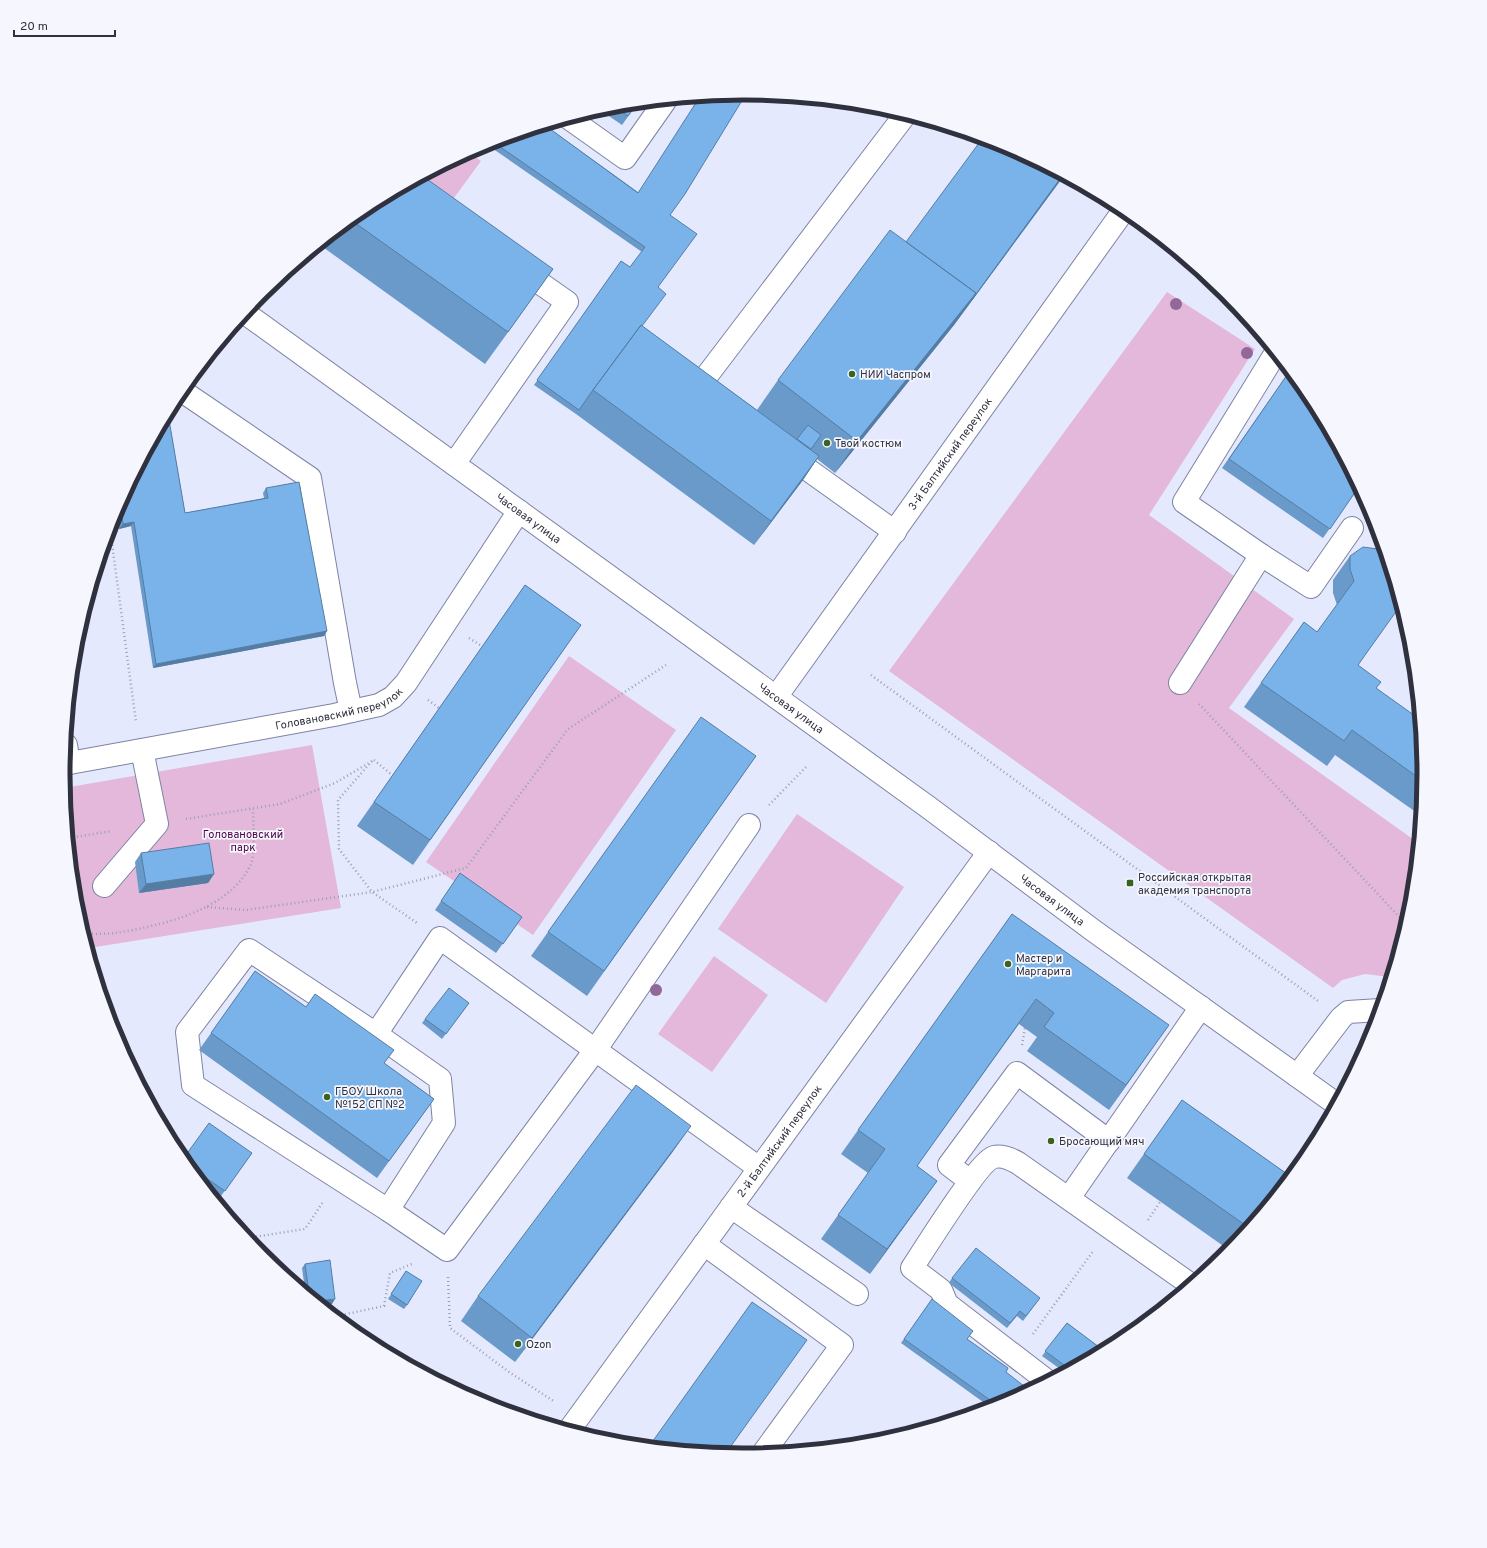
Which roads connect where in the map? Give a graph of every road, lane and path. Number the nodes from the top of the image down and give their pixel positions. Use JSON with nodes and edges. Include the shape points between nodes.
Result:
{"nodes":[{"id":1,"x":663,"y":105,"type":"edge"},
{"id":2,"x":901,"y":119,"type":"edge"},
{"id":3,"x":574,"y":122,"type":"edge"},
{"id":4,"x":1120,"y":216,"type":"edge"},
{"id":5,"x":503,"y":256,"type":"edge"},
{"id":6,"x":250,"y":316,"type":"edge"},
{"id":7,"x":1273,"y":358,"type":"edge"},
{"id":8,"x":188,"y":395,"type":"edge"},
{"id":9,"x":722,"y":408,"type":"edge"},
{"id":10,"x":454,"y":464,"type":"junction"},
{"id":11,"x":800,"y":464,"type":"edge"},
{"id":12,"x":519,"y":511,"type":"junction"},
{"id":13,"x":1352,"y":528,"type":"dead end"},
{"id":14,"x":895,"y":532,"type":"junction"},
{"id":15,"x":112,"y":542,"type":"edge"},
{"id":16,"x":1261,"y":555,"type":"junction"},
{"id":17,"x":666,"y":665,"type":"dead end"},
{"id":18,"x":871,"y":675,"type":"dead end"},
{"id":19,"x":1180,"y":684,"type":"joint"},
{"id":20,"x":776,"y":697,"type":"junction"},
{"id":21,"x":351,"y":711,"type":"junction"},
{"id":22,"x":142,"y":750,"type":"junction"},
{"id":23,"x":70,"y":757,"type":"edge"},
{"id":24,"x":374,"y":760,"type":"junction"},
{"id":25,"x":807,"y":766,"type":"dead end"},
{"id":26,"x":392,"y":775,"type":"edge"},
{"id":27,"x":253,"y":808,"type":"junction"},
{"id":28,"x":158,"y":824,"type":"junction"},
{"id":29,"x":749,"y":825,"type":"joint"},
{"id":30,"x":113,"y":831,"type":"dead end"},
{"id":31,"x":73,"y":837,"type":"edge"},
{"id":32,"x":989,"y":852,"type":"junction"},
{"id":33,"x":104,"y":886,"type":"dead end"},
{"id":34,"x":372,"y":892,"type":"junction"},
{"id":35,"x":207,"y":907,"type":"junction"},
{"id":36,"x":1401,"y":919,"type":"edge"},
{"id":37,"x":90,"y":934,"type":"edge"},
{"id":38,"x":440,"y":938,"type":"junction"},
{"id":39,"x":1201,"y":1007,"type":"junction"},
{"id":40,"x":1374,"y":1010,"type":"edge"},
{"id":41,"x":1341,"y":1018,"type":"junction"},
{"id":42,"x":376,"y":1034,"type":"junction"},
{"id":43,"x":596,"y":1049,"type":"junction"},
{"id":44,"x":1297,"y":1076,"type":"junction"},
{"id":45,"x":1332,"y":1102,"type":"edge"},
{"id":46,"x":1109,"y":1141,"type":"junction"},
{"id":47,"x":759,"y":1168,"type":"junction"},
{"id":48,"x":338,"y":1179,"type":"junction"},
{"id":49,"x":970,"y":1181,"type":"junction"},
{"id":50,"x":1069,"y":1198,"type":"junction"},
{"id":51,"x":731,"y":1207,"type":"junction"},
{"id":52,"x":388,"y":1210,"type":"junction"},
{"id":53,"x":1110,"y":1228,"type":"junction"},
{"id":54,"x":255,"y":1237,"type":"edge"},
{"id":55,"x":704,"y":1244,"type":"junction"},
{"id":56,"x":447,"y":1250,"type":"junction"},
{"id":57,"x":1186,"y":1281,"type":"edge"},
{"id":58,"x":857,"y":1294,"type":"dead end"},
{"id":59,"x":342,"y":1315,"type":"edge"},
{"id":60,"x":1017,"y":1357,"type":"junction"},
{"id":61,"x":1042,"y":1377,"type":"edge"},
{"id":62,"x":574,"y":1424,"type":"edge"},
{"id":63,"x":768,"y":1447,"type":"edge"}],
"edges":[{"from":1,"to":3,"type":"street","via":[[624,158]]},
{"from":2,"to":9,"type":"street","via":[[696,390]]},
{"from":4,"to":14,"type":"street","name":"3-й Балтийский переулок"},
{"from":5,"to":10,"type":"street","via":[[567,302]]},
{"from":6,"to":10,"type":"street","name":"Часовая улица"},
{"from":7,"to":16,"type":"street","via":[[1184,502]]},
{"from":8,"to":21,"type":"street","via":[[310,478]]},
{"from":10,"to":12,"type":"street","name":"Часовая улица"},
{"from":11,"to":14,"type":"street"},
{"from":12,"to":20,"type":"street","name":"Часовая улица"},
{"from":12,"to":21,"type":"street","name":"Головановский переулок","via":[[406,683],[393,697],[378,705]]},
{"from":13,"to":16,"type":"street","via":[[1311,587]]},
{"from":14,"to":20,"type":"street","name":"3-й Балтийский переулок"},
{"from":15,"to":22,"type":"path"},
{"from":16,"to":19,"type":"street"},
{"from":17,"to":34,"type":"path","via":[[568,729],[466,868]]},
{"from":18,"to":41,"type":"path"},
{"from":19,"to":36,"type":"path"},
{"from":20,"to":32,"type":"street","name":"Часовая улица"},
{"from":21,"to":22,"type":"street","name":"Головановский переулок"},
{"from":22,"to":23,"type":"street","name":"Головановский переулок"},
{"from":22,"to":28,"type":"street"},
{"from":24,"to":26,"type":"path"},
{"from":24,"to":27,"type":"path","via":[[335,783],[280,804]]},
{"from":24,"to":34,"type":"path","via":[[338,800],[339,849]]},
{"from":25,"to":29,"type":"path"},
{"from":27,"to":28,"type":"path"},
{"from":27,"to":35,"type":"path","via":[[254,840],[251,865],[238,885]]},
{"from":28,"to":33,"type":"street"},
{"from":29,"to":43,"type":"street"},
{"from":30,"to":31,"type":"path"},
{"from":32,"to":39,"type":"street","name":"Часовая улица"},
{"from":32,"to":47,"type":"street","name":"2-й Балтийский переулок"},
{"from":34,"to":35,"type":"path","via":[[246,910]]},
{"from":34,"to":38,"type":"path"},
{"from":35,"to":37,"type":"path","via":[[166,923],[114,933]]},
{"from":38,"to":42,"type":"street"},
{"from":38,"to":43,"type":"street"},
{"from":39,"to":44,"type":"street","name":"Часовая улица"},
{"from":39,"to":46,"type":"street"},
{"from":40,"to":41,"type":"street","via":[[1348,1012]]},
{"from":41,"to":44,"type":"street"},
{"from":42,"to":48,"type":"street","via":[[249,950],[187,1032],[193,1085]]},
{"from":42,"to":52,"type":"street","via":[[440,1079],[444,1123]]},
{"from":43,"to":47,"type":"street"},
{"from":43,"to":56,"type":"street"},
{"from":44,"to":45,"type":"street","name":"Часовая улица"},
{"from":46,"to":49,"type":"street","via":[[1016,1073],[949,1165]]},
{"from":46,"to":50,"type":"street"},
{"from":47,"to":51,"type":"street","name":"2-й Балтийский переулок"},
{"from":48,"to":52,"type":"street"},
{"from":48,"to":54,"type":"path","via":[[305,1229]]},
{"from":49,"to":50,"type":"street","via":[[984,1164],[994,1157],[1006,1158],[1018,1163]]},
{"from":49,"to":60,"type":"street","via":[[912,1268],[941,1290],[947,1304]]},
{"from":50,"to":53,"type":"street"},
{"from":51,"to":55,"type":"street","name":"2-й Балтийский переулок"},
{"from":51,"to":58,"type":"street"},
{"from":52,"to":56,"type":"street"},
{"from":53,"to":57,"type":"street"},
{"from":53,"to":60,"type":"path"},
{"from":55,"to":62,"type":"street","name":"2-й Балтийский переулок"},
{"from":55,"to":63,"type":"street","via":[[842,1344]]},
{"from":56,"to":59,"type":"path","via":[[390,1273],[384,1306]]},
{"from":56,"to":62,"type":"path","via":[[450,1328]]},
{"from":60,"to":61,"type":"street"}]}
